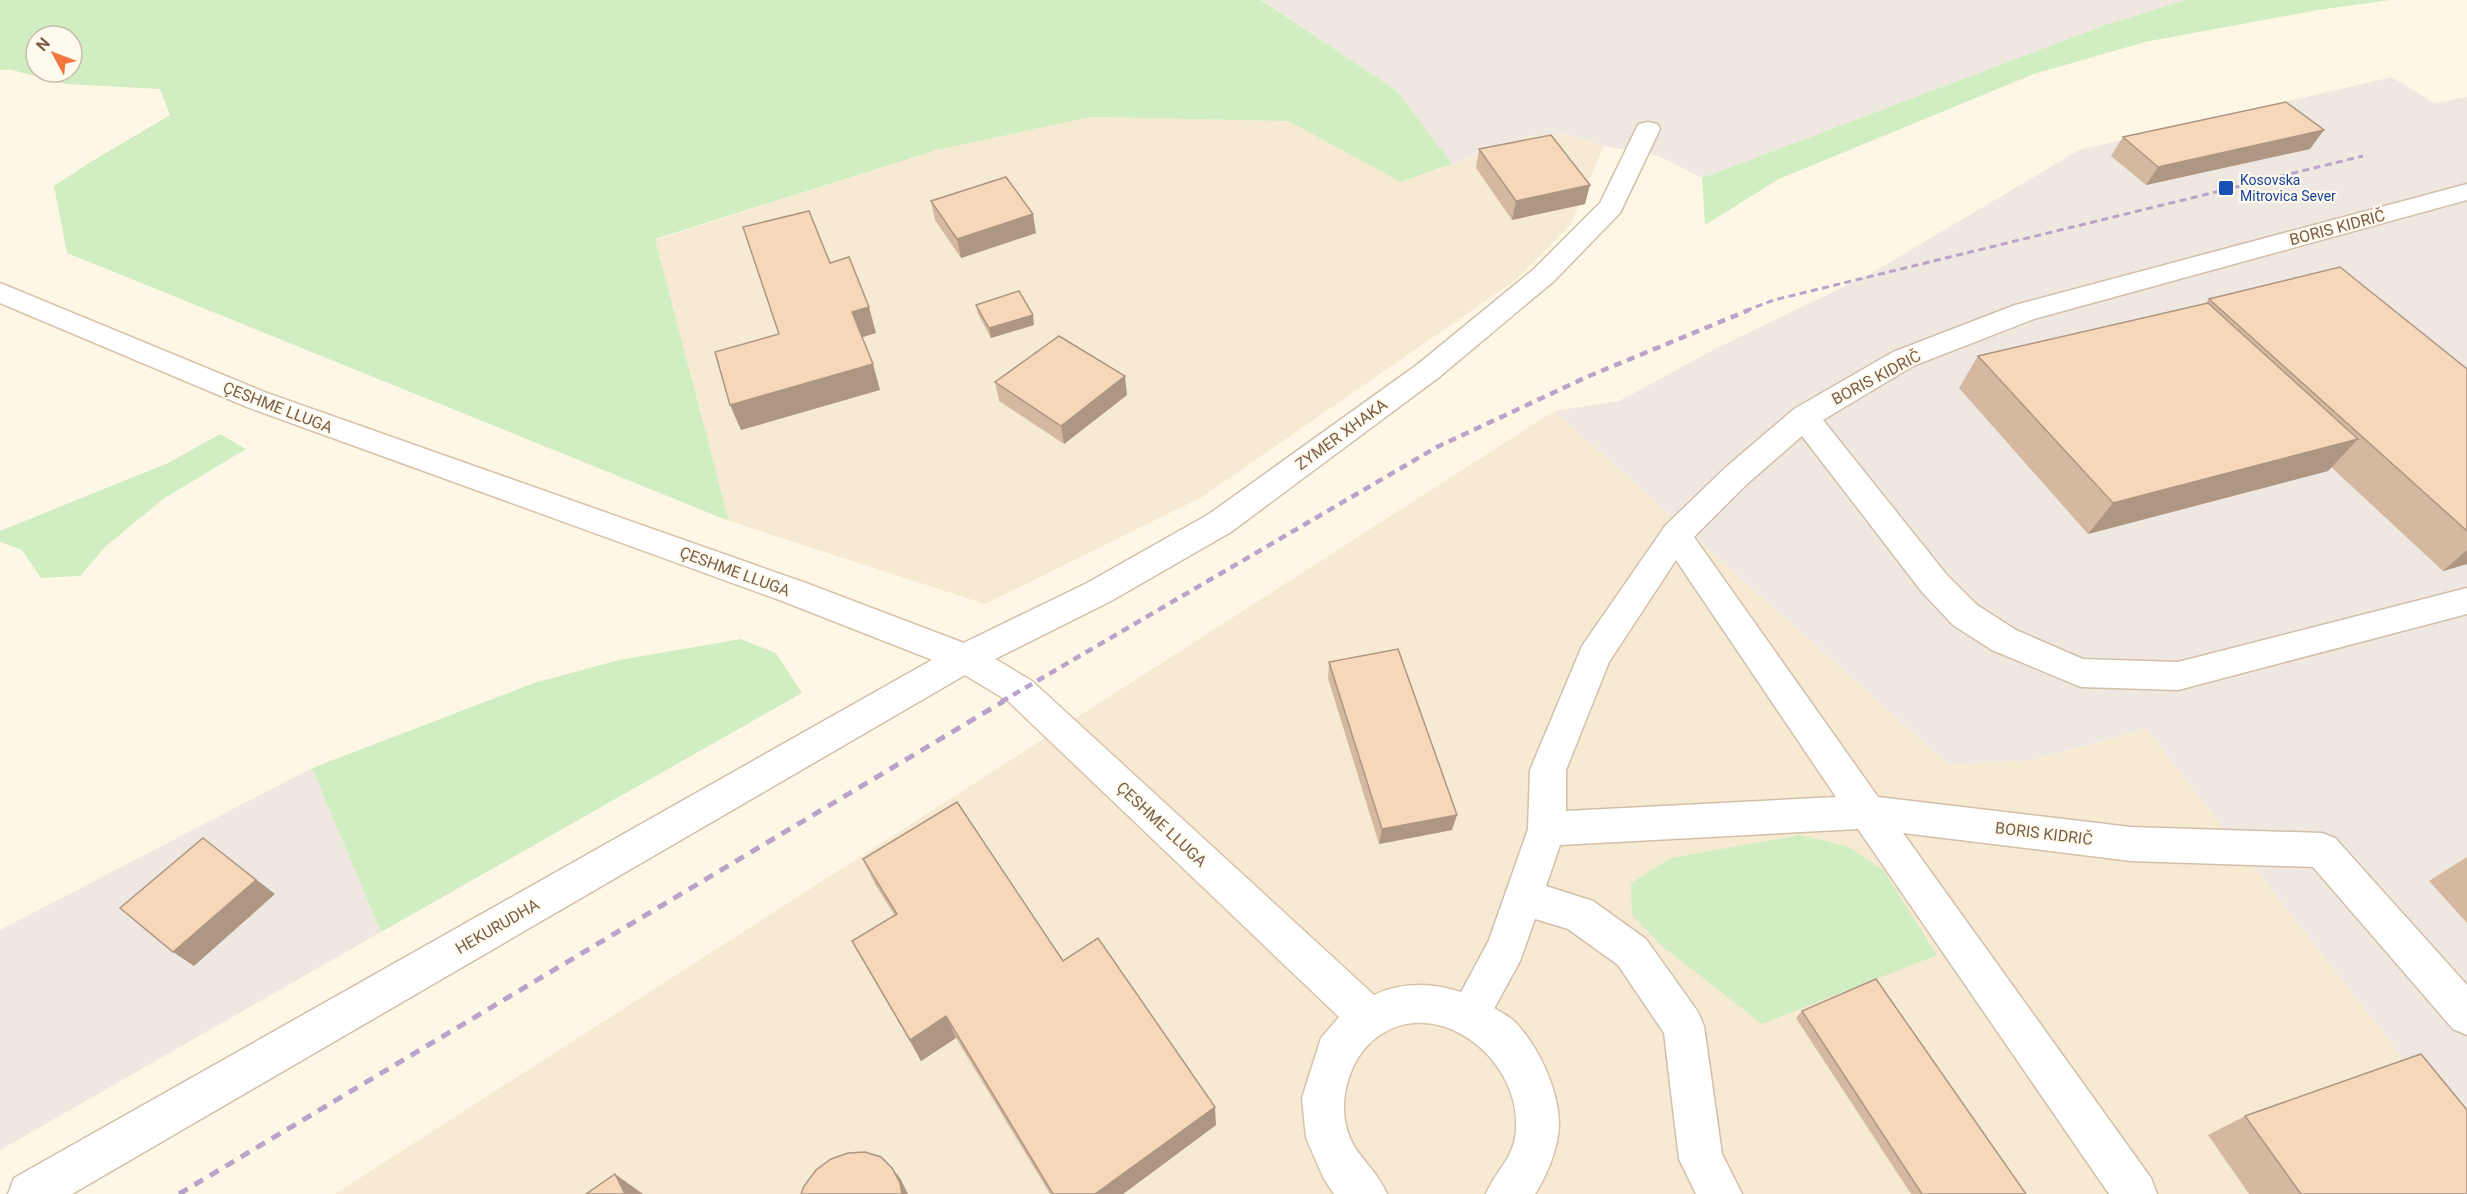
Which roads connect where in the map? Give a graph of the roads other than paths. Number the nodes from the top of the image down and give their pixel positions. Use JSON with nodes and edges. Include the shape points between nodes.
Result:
{"nodes":[{"id":1,"x":1648,"y":129,"type":"dead end"},
{"id":2,"x":2467,"y":192,"type":"edge"},
{"id":3,"x":0,"y":292,"type":"edge"},
{"id":4,"x":1804,"y":417,"type":"junction"},
{"id":5,"x":1676,"y":535,"type":"junction"},
{"id":6,"x":2467,"y":602,"type":"edge"},
{"id":7,"x":965,"y":658,"type":"junction"},
{"id":8,"x":1867,"y":812,"type":"junction"},
{"id":9,"x":1547,"y":829,"type":"junction"},
{"id":10,"x":1524,"y":898,"type":"junction"},
{"id":11,"x":1470,"y":1013,"type":"junction"},
{"id":12,"x":2467,"y":1015,"type":"edge"},
{"id":13,"x":1368,"y":1017,"type":"junction"},
{"id":14,"x":1358,"y":1192,"type":"edge"},
{"id":15,"x":30,"y":1194,"type":"edge"},
{"id":16,"x":1508,"y":1194,"type":"edge"},
{"id":17,"x":1720,"y":1194,"type":"edge"},
{"id":18,"x":2135,"y":1194,"type":"edge"}],
"edges":[{"from":1,"to":7,"type":"main road","name":"ZYMER XHAKA","via":[[1611,207],[1544,274],[1428,371],[1220,523],[1099,592]]},
{"from":2,"to":4,"type":"main road","name":"BORIS KIDRIČ","via":[[2025,312],[1903,359]]},
{"from":3,"to":7,"type":"main road","name":"ÇESHME LLUGA","via":[[257,400],[794,592]]},
{"from":4,"to":5,"type":"main road","name":"BORIS KIDRIČ"},
{"from":4,"to":6,"type":"main road","via":[[1934,583],[1965,615],[2004,640],[2081,674],[2178,676]]},
{"from":5,"to":8,"type":"main road"},
{"from":5,"to":9,"type":"main road","name":"BORIS KIDRIČ","via":[[1594,656],[1548,770]]},
{"from":7,"to":13,"type":"main road","name":"ÇESHME LLUGA","via":[[1020,691]]},
{"from":7,"to":15,"type":"main road","name":"HEKURUDHA"},
{"from":8,"to":9,"type":"main road","name":"BORIS KIDRIČ"},
{"from":8,"to":12,"type":"main road","name":"BORIS KIDRIČ","via":[[2131,844],[2322,850]]},
{"from":8,"to":18,"type":"main road"},
{"from":9,"to":10,"type":"main road","name":"BORIS KIDRIČ"},
{"from":10,"to":11,"type":"main road","name":"BORIS KIDRIČ","via":[[1506,948]]},
{"from":10,"to":17,"type":"main road","via":[[1579,914],[1632,952],[1684,1026],[1701,1159]]},
{"from":11,"to":13,"type":"main road","via":[[1435,1002],[1399,1004]]},
{"from":11,"to":16,"type":"main road","via":[[1502,1035],[1524,1066],[1535,1094],[1538,1124],[1534,1154]]},
{"from":13,"to":14,"type":"main road","via":[[1348,1034],[1333,1056],[1324,1081],[1322,1108],[1339,1164]]}]}
